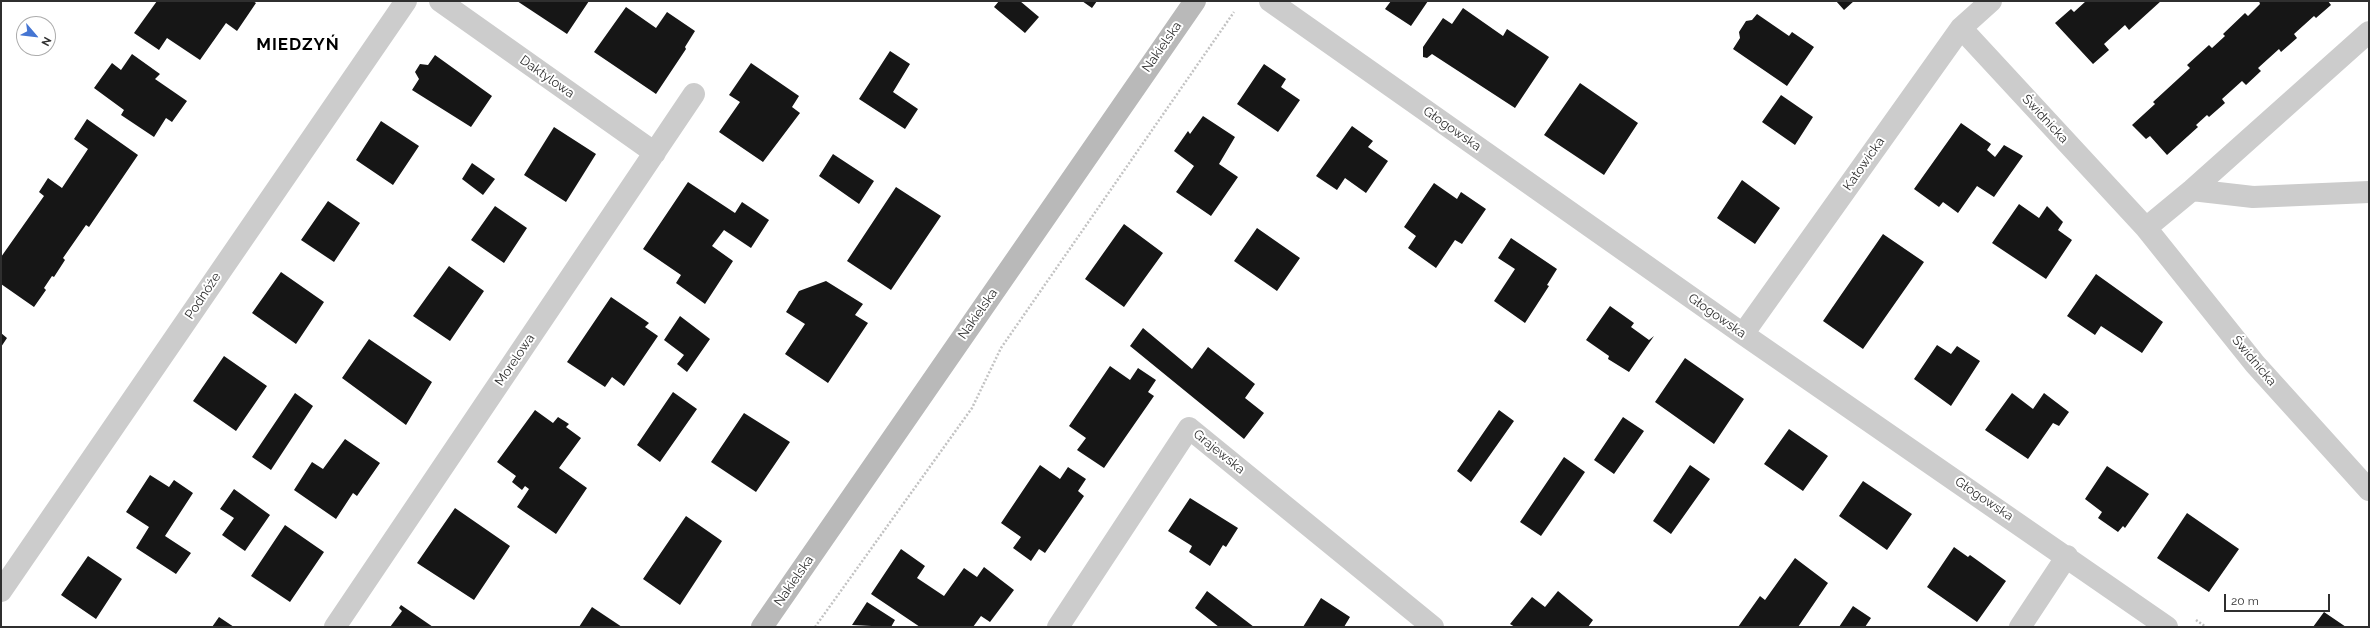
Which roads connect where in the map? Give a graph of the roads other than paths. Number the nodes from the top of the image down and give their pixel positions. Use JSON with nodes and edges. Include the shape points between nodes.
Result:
{"nodes":[{"id":1,"x":406,"y":1,"type":"edge"},
{"id":2,"x":440,"y":1,"type":"edge"},
{"id":3,"x":1194,"y":1,"type":"edge"},
{"id":4,"x":1270,"y":1,"type":"edge"},
{"id":5,"x":1991,"y":1,"type":"edge"},
{"id":6,"x":1961,"y":28,"type":"junction"},
{"id":7,"x":2369,"y":32,"type":"edge"},
{"id":8,"x":694,"y":94,"type":"dead end"},
{"id":9,"x":655,"y":153,"type":"junction"},
{"id":10,"x":2192,"y":190,"type":"junction"},
{"id":11,"x":2369,"y":192,"type":"edge"},
{"id":12,"x":2146,"y":228,"type":"junction"},
{"id":13,"x":1743,"y":334,"type":"junction"},
{"id":14,"x":2369,"y":490,"type":"edge"},
{"id":15,"x":2067,"y":556,"type":"junction"},
{"id":16,"x":1,"y":591,"type":"edge"},
{"id":17,"x":335,"y":627,"type":"edge"},
{"id":18,"x":762,"y":627,"type":"edge"},
{"id":19,"x":1058,"y":627,"type":"edge"},
{"id":20,"x":1433,"y":627,"type":"edge"},
{"id":21,"x":2020,"y":627,"type":"edge"},
{"id":22,"x":2167,"y":627,"type":"edge"}],
"edges":[{"from":1,"to":16,"type":"street","name":"Podnóże"},
{"from":2,"to":9,"type":"street","name":"Daktylowa"},
{"from":3,"to":18,"type":"main road","name":"Nakielska"},
{"from":4,"to":13,"type":"street","name":"Głogowska"},
{"from":5,"to":6,"type":"street","name":"Katowicka"},
{"from":6,"to":12,"type":"street","name":"Świdnicka"},
{"from":6,"to":13,"type":"street","name":"Katowicka"},
{"from":7,"to":10,"type":"street"},
{"from":8,"to":9,"type":"street","name":"Morelowa"},
{"from":9,"to":17,"type":"street","name":"Morelowa"},
{"from":10,"to":11,"type":"street","via":[[2253,197]]},
{"from":10,"to":12,"type":"street"},
{"from":12,"to":14,"type":"street","name":"Świdnicka","via":[[2255,364]]},
{"from":13,"to":15,"type":"street","name":"Głogowska"},
{"from":15,"to":21,"type":"street"},
{"from":15,"to":22,"type":"street","name":"Głogowska"},
{"from":19,"to":20,"type":"street","name":"Grajewska","via":[[1189,428]]}]}
